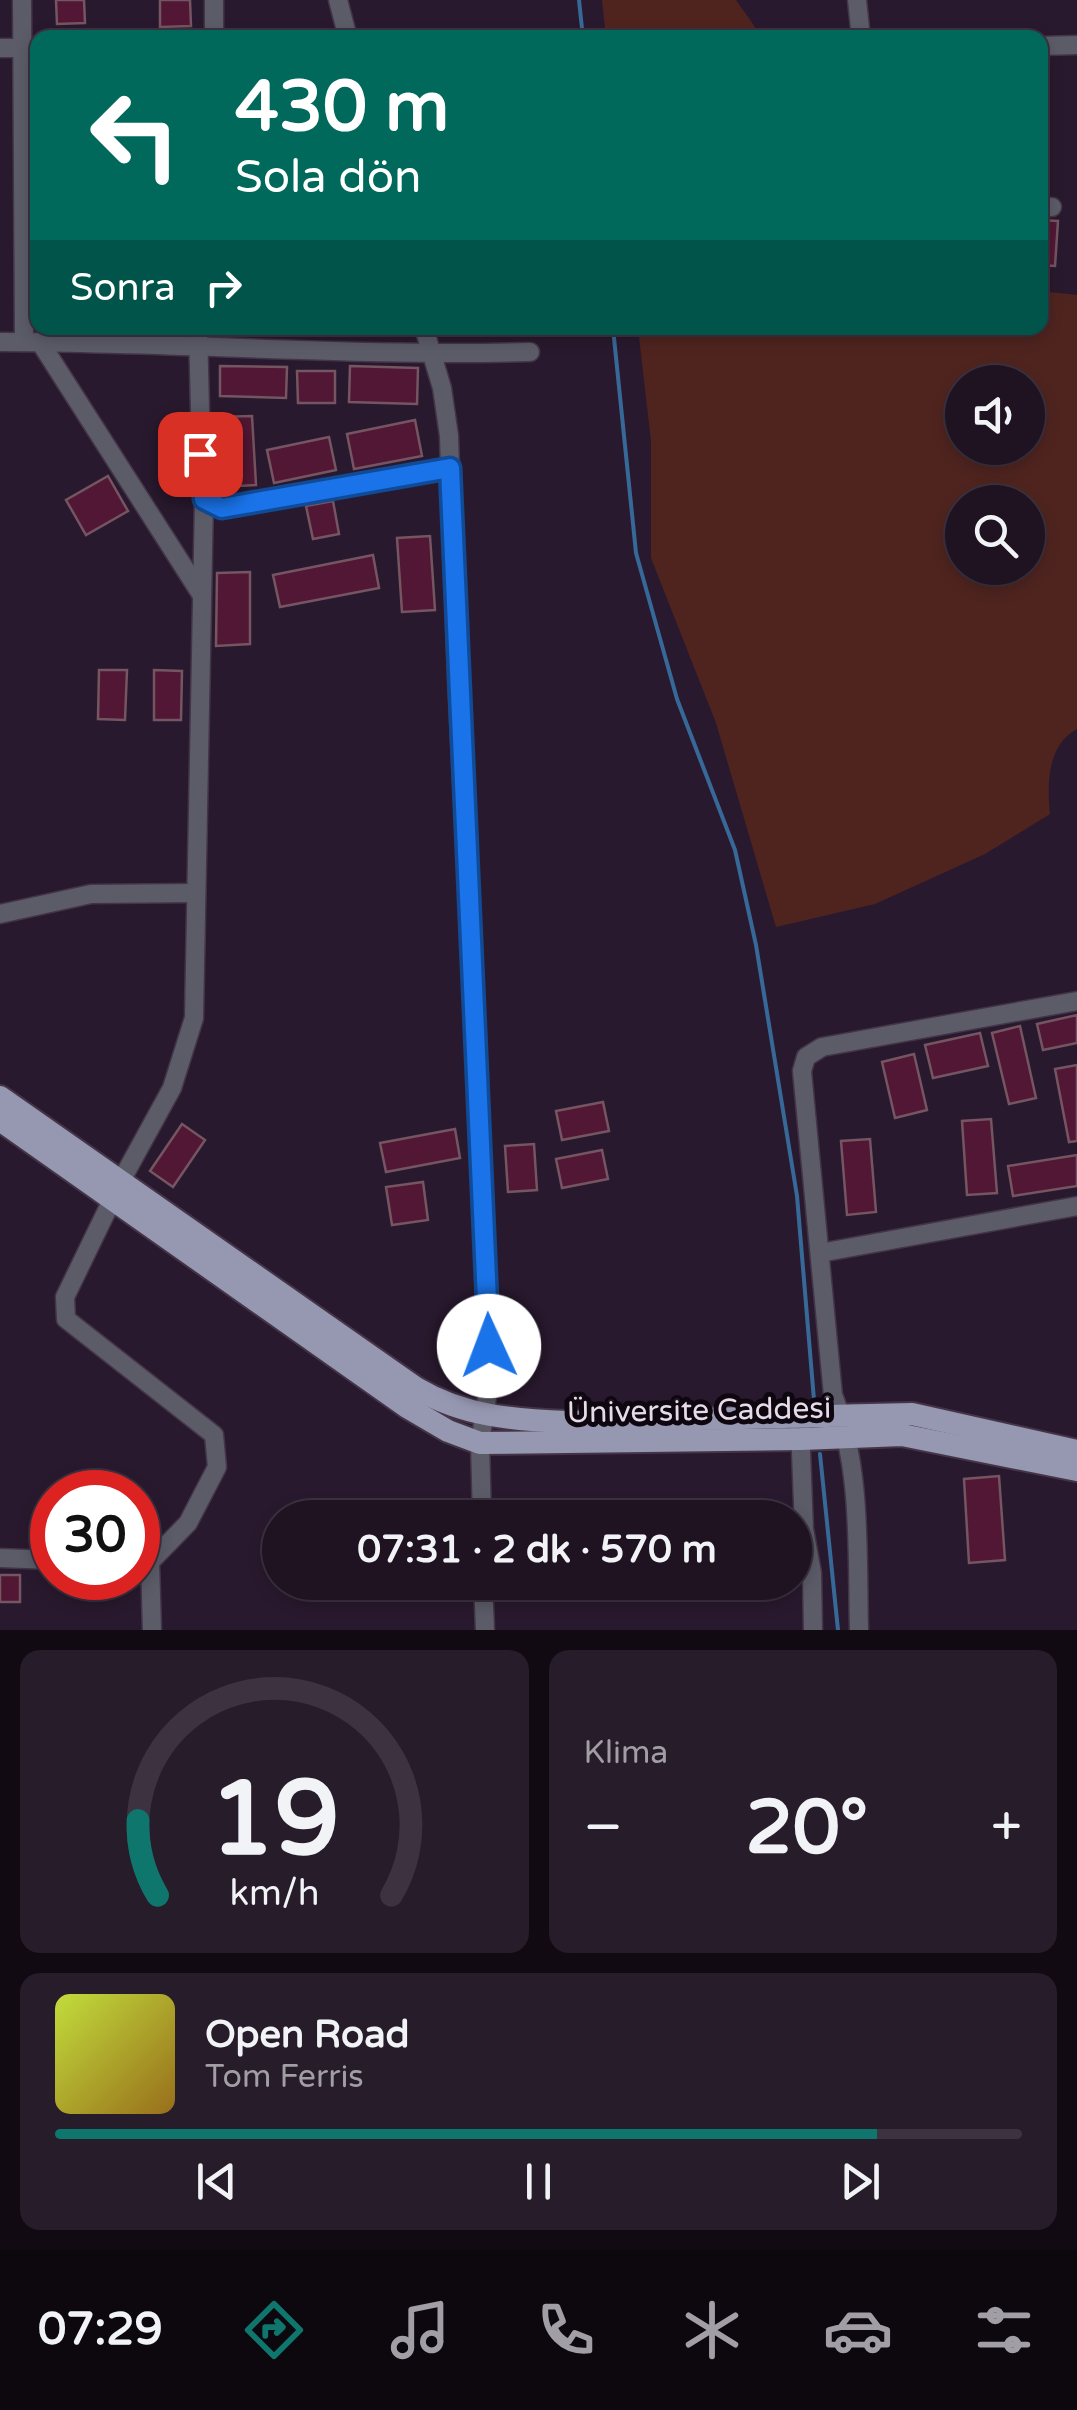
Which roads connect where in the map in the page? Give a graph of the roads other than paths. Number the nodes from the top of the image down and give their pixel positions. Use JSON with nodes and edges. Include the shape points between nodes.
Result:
{"nodes":[{"id":1,"x":22,"y":0,"type":"edge"},
{"id":2,"x":214,"y":0,"type":"edge"},
{"id":3,"x":338,"y":0,"type":"edge"},
{"id":4,"x":857,"y":0,"type":"edge"},
{"id":5,"x":214,"y":30,"type":"edge"},
{"id":6,"x":346,"y":30,"type":"edge"},
{"id":7,"x":860,"y":30,"type":"edge"},
{"id":8,"x":1077,"y":44,"type":"edge"},
{"id":9,"x":1048,"y":46,"type":"edge"},
{"id":10,"x":0,"y":48,"type":"edge"},
{"id":11,"x":30,"y":48,"type":"edge"},
{"id":12,"x":32,"y":335,"type":"edge"},
{"id":13,"x":426,"y":335,"type":"edge"},
{"id":14,"x":197,"y":336,"type":"edge"},
{"id":15,"x":0,"y":342,"type":"edge"},
{"id":16,"x":32,"y":342,"type":"junction"},
{"id":17,"x":530,"y":352,"type":"dead end"},
{"id":18,"x":432,"y":355,"type":"junction"},
{"id":19,"x":450,"y":468,"type":"junction"},
{"id":20,"x":204,"y":499,"type":"junction"},
{"id":21,"x":202,"y":595,"type":"junction"},
{"id":22,"x":196,"y":893,"type":"junction"},
{"id":23,"x":0,"y":914,"type":"edge"},
{"id":24,"x":1077,"y":1001,"type":"edge"},
{"id":25,"x":0,"y":1097,"type":"edge"},
{"id":26,"x":0,"y":1120,"type":"edge"},
{"id":27,"x":117,"y":1190,"type":"junction"},
{"id":28,"x":1077,"y":1206,"type":"edge"},
{"id":29,"x":820,"y":1252,"type":"junction"},
{"id":30,"x":484,"y":1412,"type":"junction"},
{"id":31,"x":844,"y":1426,"type":"junction"},
{"id":32,"x":800,"y":1428,"type":"junction"},
{"id":33,"x":480,"y":1443,"type":"junction"},
{"id":34,"x":1077,"y":1451,"type":"edge"},
{"id":35,"x":1077,"y":1470,"type":"edge"},
{"id":36,"x":482,"y":1500,"type":"edge"},
{"id":37,"x":160,"y":1548,"type":"edge"},
{"id":38,"x":0,"y":1558,"type":"edge"},
{"id":39,"x":30,"y":1559,"type":"edge"},
{"id":40,"x":148,"y":1600,"type":"edge"},
{"id":41,"x":484,"y":1600,"type":"edge"},
{"id":42,"x":152,"y":1630,"type":"edge"},
{"id":43,"x":484,"y":1630,"type":"edge"},
{"id":44,"x":813,"y":1630,"type":"edge"},
{"id":45,"x":859,"y":1630,"type":"edge"}],
"edges":[{"from":1,"to":11,"type":"street"},
{"from":2,"to":5,"type":"street"},
{"from":3,"to":6,"type":"street"},
{"from":4,"to":7,"type":"street"},
{"from":8,"to":9,"type":"street"},
{"from":10,"to":11,"type":"street"},
{"from":12,"to":16,"type":"street"},
{"from":13,"to":18,"type":"street"},
{"from":14,"to":16,"type":"street"},
{"from":14,"to":18,"type":"street"},
{"from":14,"to":20,"type":"street"},
{"from":15,"to":16,"type":"street"},
{"from":16,"to":21,"type":"street"},
{"from":17,"to":18,"type":"street"},
{"from":18,"to":19,"type":"street"},
{"from":19,"to":20,"type":"street","via":[[222,508]]},
{"from":19,"to":30,"type":"street","via":[[487,1283],[490,1378]]},
{"from":20,"to":21,"type":"street"},
{"from":21,"to":22,"type":"street"},
{"from":22,"to":23,"type":"street","via":[[92,894]]},
{"from":22,"to":27,"type":"street","via":[[194,1018],[172,1088]]},
{"from":24,"to":29,"type":"street","via":[[822,1047],[806,1057]]},
{"from":25,"to":27,"type":"main road"},
{"from":26,"to":27,"type":"main road","name":"Üniversite Caddesi"},
{"from":27,"to":30,"type":"main road","via":[[416,1388],[457,1410]]},
{"from":27,"to":33,"type":"main road","name":"Üniversite Caddesi","via":[[407,1408]]},
{"from":27,"to":37,"type":"street","via":[[65,1296],[66,1319],[214,1436],[218,1467],[188,1523]]},
{"from":28,"to":29,"type":"street"},
{"from":29,"to":31,"type":"street","via":[[833,1395]]},
{"from":30,"to":32,"type":"main road","via":[[526,1420]]},
{"from":30,"to":33,"type":"street"},
{"from":31,"to":32,"type":"main road","name":"Üniversite Caddesi"},
{"from":31,"to":34,"type":"main road","via":[[912,1414]]},
{"from":31,"to":35,"type":"main road","name":"Üniversite Caddesi"},
{"from":31,"to":45,"type":"street"},
{"from":32,"to":33,"type":"main road","name":"Üniversite Caddesi"},
{"from":32,"to":44,"type":"street"},
{"from":33,"to":36,"type":"street"},
{"from":38,"to":39,"type":"street"},
{"from":40,"to":42,"type":"street"},
{"from":41,"to":43,"type":"street"}]}
